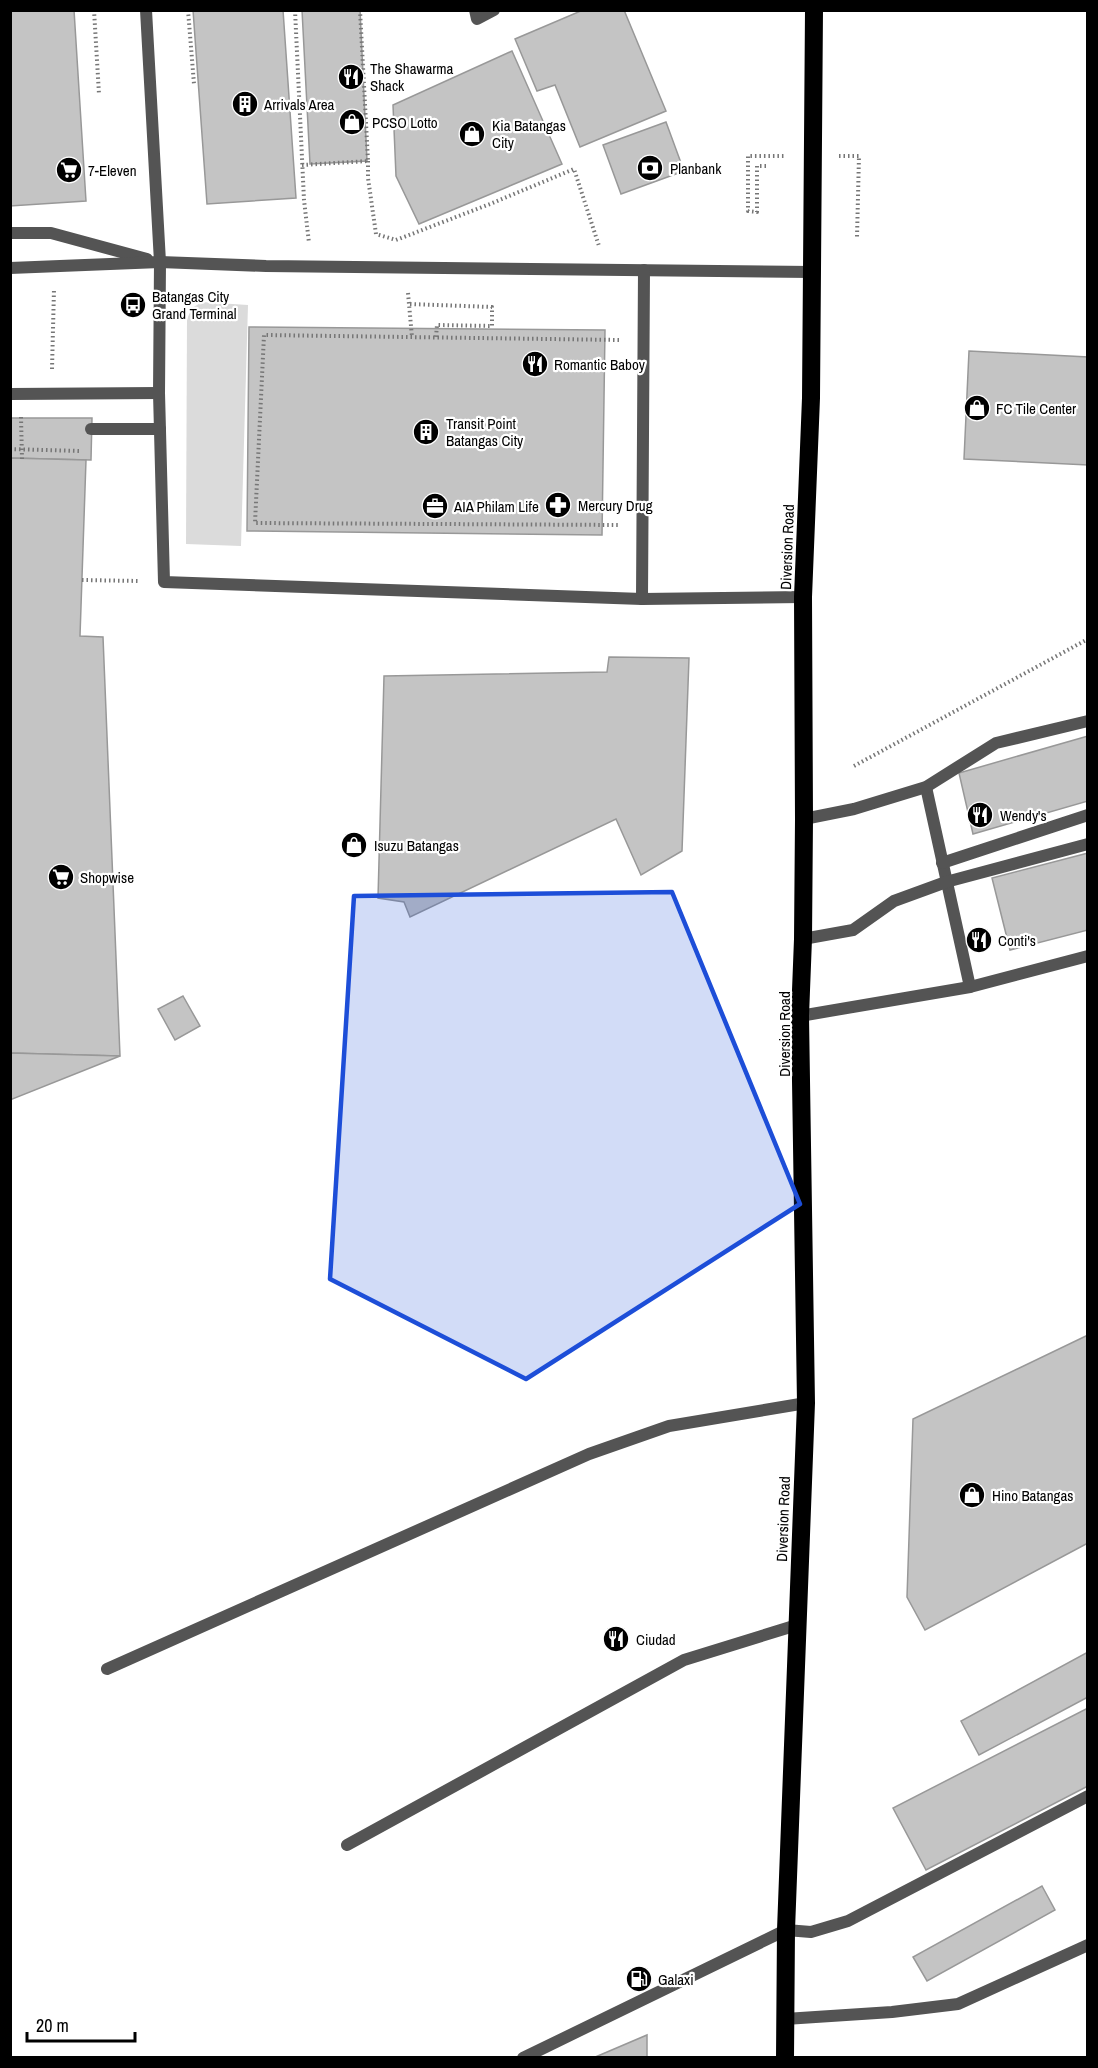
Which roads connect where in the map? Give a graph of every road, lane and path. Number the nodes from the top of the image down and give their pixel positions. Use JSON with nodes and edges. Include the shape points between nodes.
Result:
{"nodes":[{"id":1,"x":94,"y":10,"type":"edge"},
{"id":2,"x":147,"y":10,"type":"edge"},
{"id":3,"x":188,"y":10,"type":"edge"},
{"id":4,"x":295,"y":10,"type":"edge"},
{"id":5,"x":360,"y":10,"type":"edge"},
{"id":6,"x":494,"y":10,"type":"edge"},
{"id":7,"x":814,"y":10,"type":"edge"},
{"id":8,"x":476,"y":15,"type":"edge"},
{"id":9,"x":194,"y":84,"type":"dead end"},
{"id":10,"x":99,"y":93,"type":"dead end"},
{"id":11,"x":307,"y":111,"type":"dead end"},
{"id":12,"x":300,"y":112,"type":"junction"},
{"id":13,"x":748,"y":156,"type":"dead end"},
{"id":14,"x":859,"y":156,"type":"dead end"},
{"id":15,"x":368,"y":161,"type":"junction"},
{"id":16,"x":302,"y":165,"type":"junction"},
{"id":17,"x":766,"y":166,"type":"dead end"},
{"id":18,"x":10,"y":233,"type":"edge"},
{"id":19,"x":857,"y":237,"type":"dead end"},
{"id":20,"x":160,"y":262,"type":"junction"},
{"id":21,"x":311,"y":266,"type":"junction"},
{"id":22,"x":54,"y":267,"type":"junction"},
{"id":23,"x":10,"y":268,"type":"edge"},
{"id":24,"x":606,"y":270,"type":"junction"},
{"id":25,"x":645,"y":270,"type":"junction"},
{"id":26,"x":812,"y":272,"type":"junction"},
{"id":27,"x":410,"y":304,"type":"dead end"},
{"id":28,"x":412,"y":328,"type":"dead end"},
{"id":29,"x":412,"y":337,"type":"junction"},
{"id":30,"x":436,"y":337,"type":"junction"},
{"id":31,"x":605,"y":339,"type":"dead end"},
{"id":32,"x":42,"y":370,"type":"dead end"},
{"id":33,"x":159,"y":393,"type":"junction"},
{"id":34,"x":10,"y":394,"type":"edge"},
{"id":35,"x":21,"y":418,"type":"dead end"},
{"id":36,"x":91,"y":429,"type":"dead end"},
{"id":37,"x":160,"y":429,"type":"junction"},
{"id":38,"x":10,"y":449,"type":"edge"},
{"id":39,"x":22,"y":449,"type":"junction"},
{"id":40,"x":82,"y":451,"type":"dead end"},
{"id":41,"x":22,"y":459,"type":"dead end"},
{"id":42,"x":602,"y":525,"type":"dead end"},
{"id":43,"x":82,"y":580,"type":"dead end"},
{"id":44,"x":164,"y":582,"type":"junction"},
{"id":45,"x":803,"y":597,"type":"junction"},
{"id":46,"x":642,"y":599,"type":"junction"},
{"id":47,"x":1088,"y":639,"type":"edge"},
{"id":48,"x":1088,"y":721,"type":"edge"},
{"id":49,"x":854,"y":766,"type":"dead end"},
{"id":50,"x":926,"y":787,"type":"junction"},
{"id":51,"x":1088,"y":815,"type":"edge"},
{"id":52,"x":804,"y":819,"type":"junction"},
{"id":53,"x":1088,"y":844,"type":"edge"},
{"id":54,"x":942,"y":863,"type":"junction"},
{"id":55,"x":946,"y":882,"type":"junction"},
{"id":56,"x":803,"y":939,"type":"junction"},
{"id":57,"x":1088,"y":956,"type":"edge"},
{"id":58,"x":970,"y":987,"type":"junction"},
{"id":59,"x":800,"y":1016,"type":"junction"},
{"id":60,"x":806,"y":1403,"type":"junction"},
{"id":61,"x":797,"y":1625,"type":"junction"},
{"id":62,"x":107,"y":1669,"type":"dead end"},
{"id":63,"x":1088,"y":1796,"type":"edge"},
{"id":64,"x":347,"y":1845,"type":"dead end"},
{"id":65,"x":786,"y":1930,"type":"junction"},
{"id":66,"x":1088,"y":1945,"type":"edge"},
{"id":67,"x":785,"y":2019,"type":"junction"},
{"id":68,"x":523,"y":2058,"type":"edge"},
{"id":69,"x":785,"y":2058,"type":"edge"}],
"edges":[{"from":1,"to":10,"type":"path"},
{"from":2,"to":20,"type":"street"},
{"from":3,"to":9,"type":"path"},
{"from":4,"to":12,"type":"path"},
{"from":5,"to":15,"type":"path"},
{"from":6,"to":8,"type":"street"},
{"from":7,"to":26,"type":"highway","name":"Diversion Road"},
{"from":11,"to":12,"type":"path"},
{"from":12,"to":16,"type":"path"},
{"from":13,"to":17,"type":"path","via":[[748,212],[757,212],[757,166]]},
{"from":14,"to":19,"type":"path"},
{"from":15,"to":16,"type":"path"},
{"from":15,"to":24,"type":"path","via":[[376,234],[396,240],[574,169]]},
{"from":16,"to":21,"type":"path"},
{"from":18,"to":20,"type":"street","via":[[51,233]]},
{"from":20,"to":21,"type":"street"},
{"from":20,"to":22,"type":"street"},
{"from":20,"to":33,"type":"street"},
{"from":21,"to":24,"type":"street"},
{"from":22,"to":23,"type":"street"},
{"from":22,"to":32,"type":"path","via":[[52,370]]},
{"from":24,"to":25,"type":"street"},
{"from":25,"to":26,"type":"street"},
{"from":25,"to":46,"type":"street"},
{"from":26,"to":45,"type":"highway","name":"Diversion Road"},
{"from":27,"to":30,"type":"path","via":[[492,307],[492,326],[437,325]]},
{"from":28,"to":29,"type":"path"},
{"from":29,"to":30,"type":"path"},
{"from":29,"to":42,"type":"path","via":[[264,335],[255,523]]},
{"from":30,"to":31,"type":"path"},
{"from":33,"to":34,"type":"street"},
{"from":33,"to":37,"type":"street"},
{"from":35,"to":39,"type":"path"},
{"from":36,"to":37,"type":"street"},
{"from":37,"to":44,"type":"street"},
{"from":38,"to":39,"type":"path"},
{"from":39,"to":40,"type":"path"},
{"from":39,"to":41,"type":"path"},
{"from":43,"to":44,"type":"path"},
{"from":44,"to":46,"type":"street"},
{"from":45,"to":46,"type":"street"},
{"from":45,"to":52,"type":"highway","name":"Diversion Road"},
{"from":47,"to":49,"type":"path"},
{"from":48,"to":50,"type":"street","via":[[996,743]]},
{"from":50,"to":52,"type":"street","via":[[854,809]]},
{"from":50,"to":54,"type":"street"},
{"from":51,"to":54,"type":"street"},
{"from":52,"to":56,"type":"highway","name":"Diversion Road"},
{"from":53,"to":55,"type":"street"},
{"from":54,"to":55,"type":"street"},
{"from":55,"to":56,"type":"street","via":[[894,901],[853,930]]},
{"from":55,"to":58,"type":"street"},
{"from":56,"to":59,"type":"highway","name":"Diversion Road"},
{"from":57,"to":58,"type":"street"},
{"from":58,"to":59,"type":"street"},
{"from":59,"to":60,"type":"highway","name":"Diversion Road"},
{"from":60,"to":61,"type":"highway","name":"Diversion Road"},
{"from":60,"to":62,"type":"street","via":[[669,1426],[589,1454]]},
{"from":61,"to":64,"type":"street","via":[[684,1660]]},
{"from":61,"to":65,"type":"highway","name":"Diversion Road"},
{"from":63,"to":65,"type":"street","via":[[849,1921],[811,1932]]},
{"from":65,"to":67,"type":"highway","name":"Diversion Road"},
{"from":65,"to":68,"type":"street"},
{"from":66,"to":67,"type":"street","via":[[958,2004]]},
{"from":67,"to":69,"type":"highway","name":"Diversion Road"}]}
